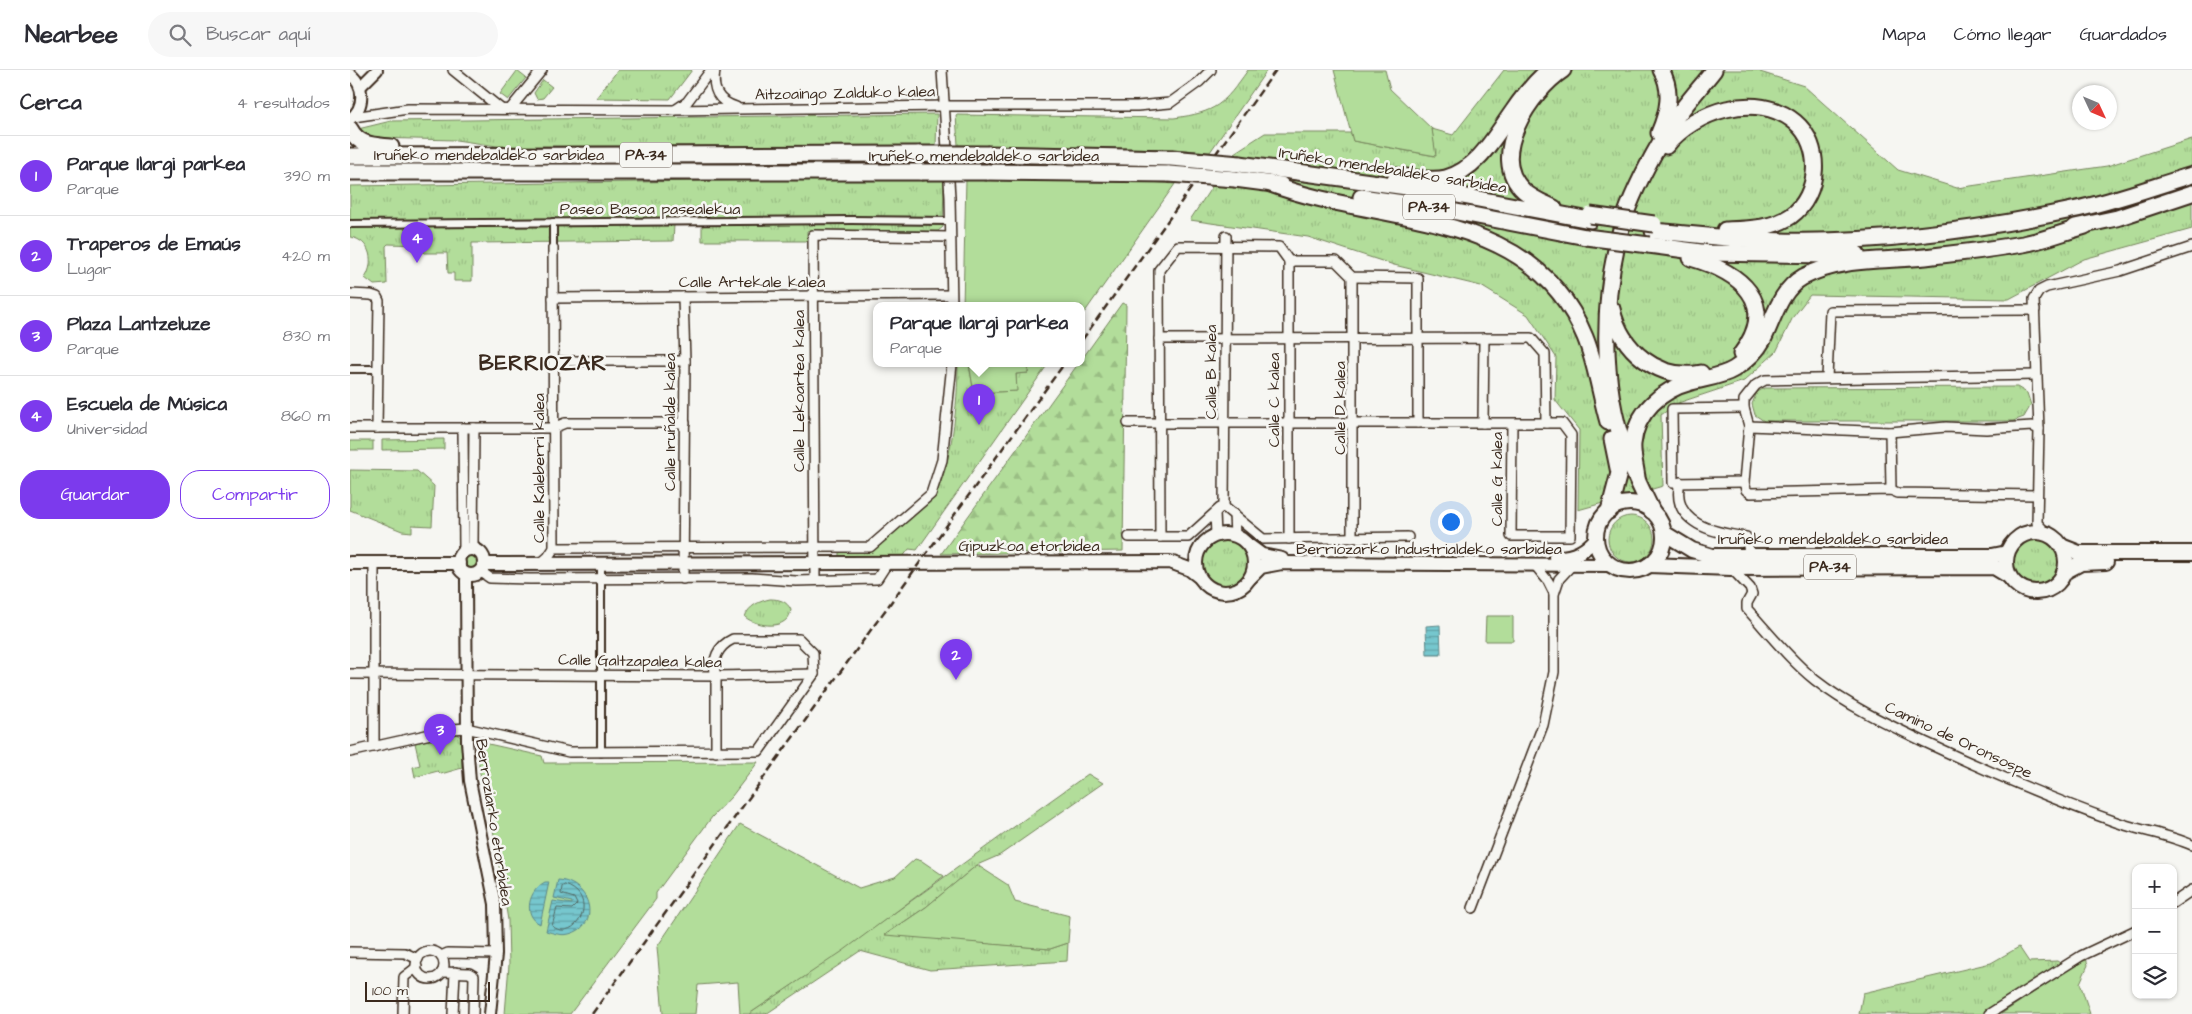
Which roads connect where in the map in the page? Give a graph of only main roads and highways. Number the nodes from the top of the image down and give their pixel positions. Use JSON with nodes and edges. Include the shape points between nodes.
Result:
{"nodes":[{"id":1,"x":1548,"y":70,"type":"edge"},
{"id":2,"x":1563,"y":70,"type":"edge"},
{"id":3,"x":1660,"y":70,"type":"edge"},
{"id":4,"x":1708,"y":70,"type":"edge"},
{"id":5,"x":1714,"y":70,"type":"edge"},
{"id":6,"x":351,"y":122,"type":"edge"},
{"id":7,"x":1656,"y":138,"type":"junction"},
{"id":8,"x":350,"y":150,"type":"edge"},
{"id":9,"x":350,"y":156,"type":"edge"},
{"id":10,"x":374,"y":156,"type":"junction"},
{"id":11,"x":510,"y":156,"type":"junction"},
{"id":12,"x":1297,"y":171,"type":"junction"},
{"id":13,"x":350,"y":172,"type":"edge"},
{"id":14,"x":583,"y":172,"type":"junction"},
{"id":15,"x":2192,"y":175,"type":"edge"},
{"id":16,"x":350,"y":179,"type":"edge"},
{"id":17,"x":1271,"y":184,"type":"junction"},
{"id":18,"x":1636,"y":188,"type":"junction"},
{"id":19,"x":2192,"y":193,"type":"edge"},
{"id":20,"x":1585,"y":218,"type":"junction"},
{"id":21,"x":2085,"y":226,"type":"junction"},
{"id":22,"x":1654,"y":227,"type":"junction"},
{"id":23,"x":1649,"y":245,"type":"junction"},
{"id":24,"x":1610,"y":300,"type":"junction"},
{"id":25,"x":1608,"y":425,"type":"junction"},
{"id":26,"x":1637,"y":478,"type":"junction"},
{"id":27,"x":1609,"y":511,"type":"junction"},
{"id":28,"x":1652,"y":511,"type":"junction"},
{"id":29,"x":1664,"y":533,"type":"junction"},
{"id":30,"x":1596,"y":538,"type":"junction"},
{"id":31,"x":1247,"y":544,"type":"junction"},
{"id":32,"x":2061,"y":546,"type":"junction"},
{"id":33,"x":1198,"y":550,"type":"junction"},
{"id":34,"x":2192,"y":552,"type":"edge"},
{"id":35,"x":2007,"y":553,"type":"junction"},
{"id":36,"x":466,"y":555,"type":"junction"},
{"id":37,"x":1170,"y":562,"type":"junction"},
{"id":38,"x":2192,"y":562,"type":"edge"},
{"id":39,"x":350,"y":563,"type":"edge"},
{"id":40,"x":1611,"y":565,"type":"junction"},
{"id":41,"x":1649,"y":565,"type":"junction"},
{"id":42,"x":478,"y":570,"type":"junction"},
{"id":43,"x":2064,"y":572,"type":"junction"},
{"id":44,"x":1198,"y":576,"type":"junction"},
{"id":45,"x":2009,"y":576,"type":"junction"},
{"id":46,"x":1251,"y":577,"type":"junction"}],
"edges":[{"from":1,"to":12,"type":"highway","via":[[1533,84],[1476,160],[1446,178],[1329,169]]},
{"from":2,"to":20,"type":"highway","via":[[1550,78],[1517,125],[1511,146],[1511,164],[1515,178],[1534,199]]},
{"from":3,"to":7,"type":"highway","via":[[1669,102],[1666,118]]},
{"from":4,"to":7,"type":"highway"},
{"from":5,"to":18,"type":"highway","via":[[1660,141]]},
{"from":6,"to":11,"type":"highway","via":[[355,137],[367,145],[460,148]]},
{"from":7,"to":25,"type":"highway","via":[[1616,223],[1608,256],[1601,340]]},
{"from":8,"to":10,"type":"highway"},
{"from":9,"to":10,"type":"highway","name":"Iruñeko mendebaldeko sarbidea","number":"PA-34"},
{"from":10,"to":11,"type":"highway","name":"Iruñeko mendebaldeko sarbidea","number":"PA-34"},
{"from":11,"to":12,"type":"highway","name":"Iruñeko mendebaldeko sarbidea","number":"PA-34","bridge":true,"via":[[988,154],[1171,158]]},
{"from":12,"to":20,"type":"highway","name":"Iruñeko mendebaldeko sarbidea","number":"PA-34","via":[[1436,191]]},
{"from":13,"to":14,"type":"highway","name":"Iruñeko mendebaldeko sarbidea","number":"PA-34"},
{"from":14,"to":16,"type":"highway"},
{"from":14,"to":17,"type":"highway","name":"Iruñeko mendebaldeko sarbidea","number":"PA-34","bridge":true,"via":[[1168,174]]},
{"from":15,"to":22,"type":"highway","via":[[2074,210],[1983,227],[1886,238],[1815,241],[1741,239]]},
{"from":17,"to":23,"type":"highway","name":"Iruñeko mendebaldeko sarbidea","number":"PA-34","bridge":true,"via":[[1431,207],[1586,237]]},
{"from":17,"to":25,"type":"highway","via":[[1299,194],[1470,233],[1534,266],[1568,304],[1585,337]]},
{"from":18,"to":22,"type":"highway","via":[[1672,138],[1712,113],[1746,107],[1764,108],[1796,122],[1808,138],[1815,172],[1802,204],[1791,215],[1775,224],[1751,228]]},
{"from":18,"to":24,"type":"highway","via":[[1614,259]]},
{"from":19,"to":21,"type":"highway"},
{"from":20,"to":22,"type":"highway","bridge":true},
{"from":21,"to":23,"type":"highway","via":[[1913,251],[1825,255],[1708,253]]},
{"from":21,"to":26,"type":"highway","via":[[2025,243],[1846,264],[1802,278],[1776,307],[1762,342],[1746,360],[1712,378],[1672,388],[1646,411],[1637,426],[1633,445]]},
{"from":23,"to":24,"type":"highway","via":[[1721,268],[1739,279],[1750,292],[1757,309],[1751,342],[1739,357],[1717,369],[1676,374],[1655,367],[1625,343]]},
{"from":24,"to":26,"type":"highway","via":[[1608,371],[1625,452]]},
{"from":25,"to":27,"type":"highway","via":[[1619,473]]},
{"from":26,"to":28,"type":"highway"},
{"from":27,"to":28,"type":"highway","via":[[1631,503]]},
{"from":27,"to":30,"type":"highway","via":[[1602,519]]},
{"from":28,"to":29,"type":"highway"},
{"from":29,"to":35,"type":"highway","name":"Iruñeko mendebaldeko sarbidea","number":"PA-34","via":[[1692,550],[1712,556],[1992,556]]},
{"from":29,"to":41,"type":"highway","via":[[1661,551]]},
{"from":30,"to":31,"type":"main road","name":"Berriozarko Industrialdeko sarbidea","via":[[1590,546],[1566,558],[1277,559],[1262,555]]},
{"from":30,"to":40,"type":"highway","via":[[1599,550]]},
{"from":31,"to":33,"type":"main road","via":[[1235,536],[1216,535]]},
{"from":31,"to":46,"type":"main road","via":[[1254,560]]},
{"from":32,"to":34,"type":"highway","via":[[2079,553]]},
{"from":32,"to":35,"type":"highway","via":[[2049,536],[2037,532],[2024,535]]},
{"from":32,"to":43,"type":"highway","via":[[2066,558]]},
{"from":33,"to":37,"type":"main road","name":"Gipuzkoa etorbidea","via":[[1186,558]]},
{"from":33,"to":44,"type":"main road","via":[[1195,559]]},
{"from":35,"to":45,"type":"highway"},
{"from":36,"to":39,"type":"main road"},
{"from":36,"to":42,"type":"main road","via":[[482,556]]},
{"from":36,"to":42,"type":"main road","via":[[462,570]]},
{"from":37,"to":42,"type":"main road","name":"Gipuzkoa etorbidea","via":[[540,563]]},
{"from":37,"to":44,"type":"main road","name":"Gipuzkoa etorbidea"},
{"from":38,"to":43,"type":"highway","number":"PA-34","via":[[2082,563]]},
{"from":40,"to":41,"type":"highway","number":"PA-34","via":[[1630,571]]},
{"from":40,"to":46,"type":"main road","name":"Berriozarko Industrialdeko sarbidea","via":[[1282,563],[1261,567]]},
{"from":41,"to":45,"type":"highway","name":"Iruñeko mendebaldeko sarbidea","number":"PA-34","via":[[1732,568],[1994,567]]},
{"from":43,"to":45,"type":"highway","number":"PA-34","via":[[2057,583],[2039,592],[2026,590]]},
{"from":44,"to":46,"type":"main road","via":[[1210,589],[1219,592],[1237,590]]}]}
